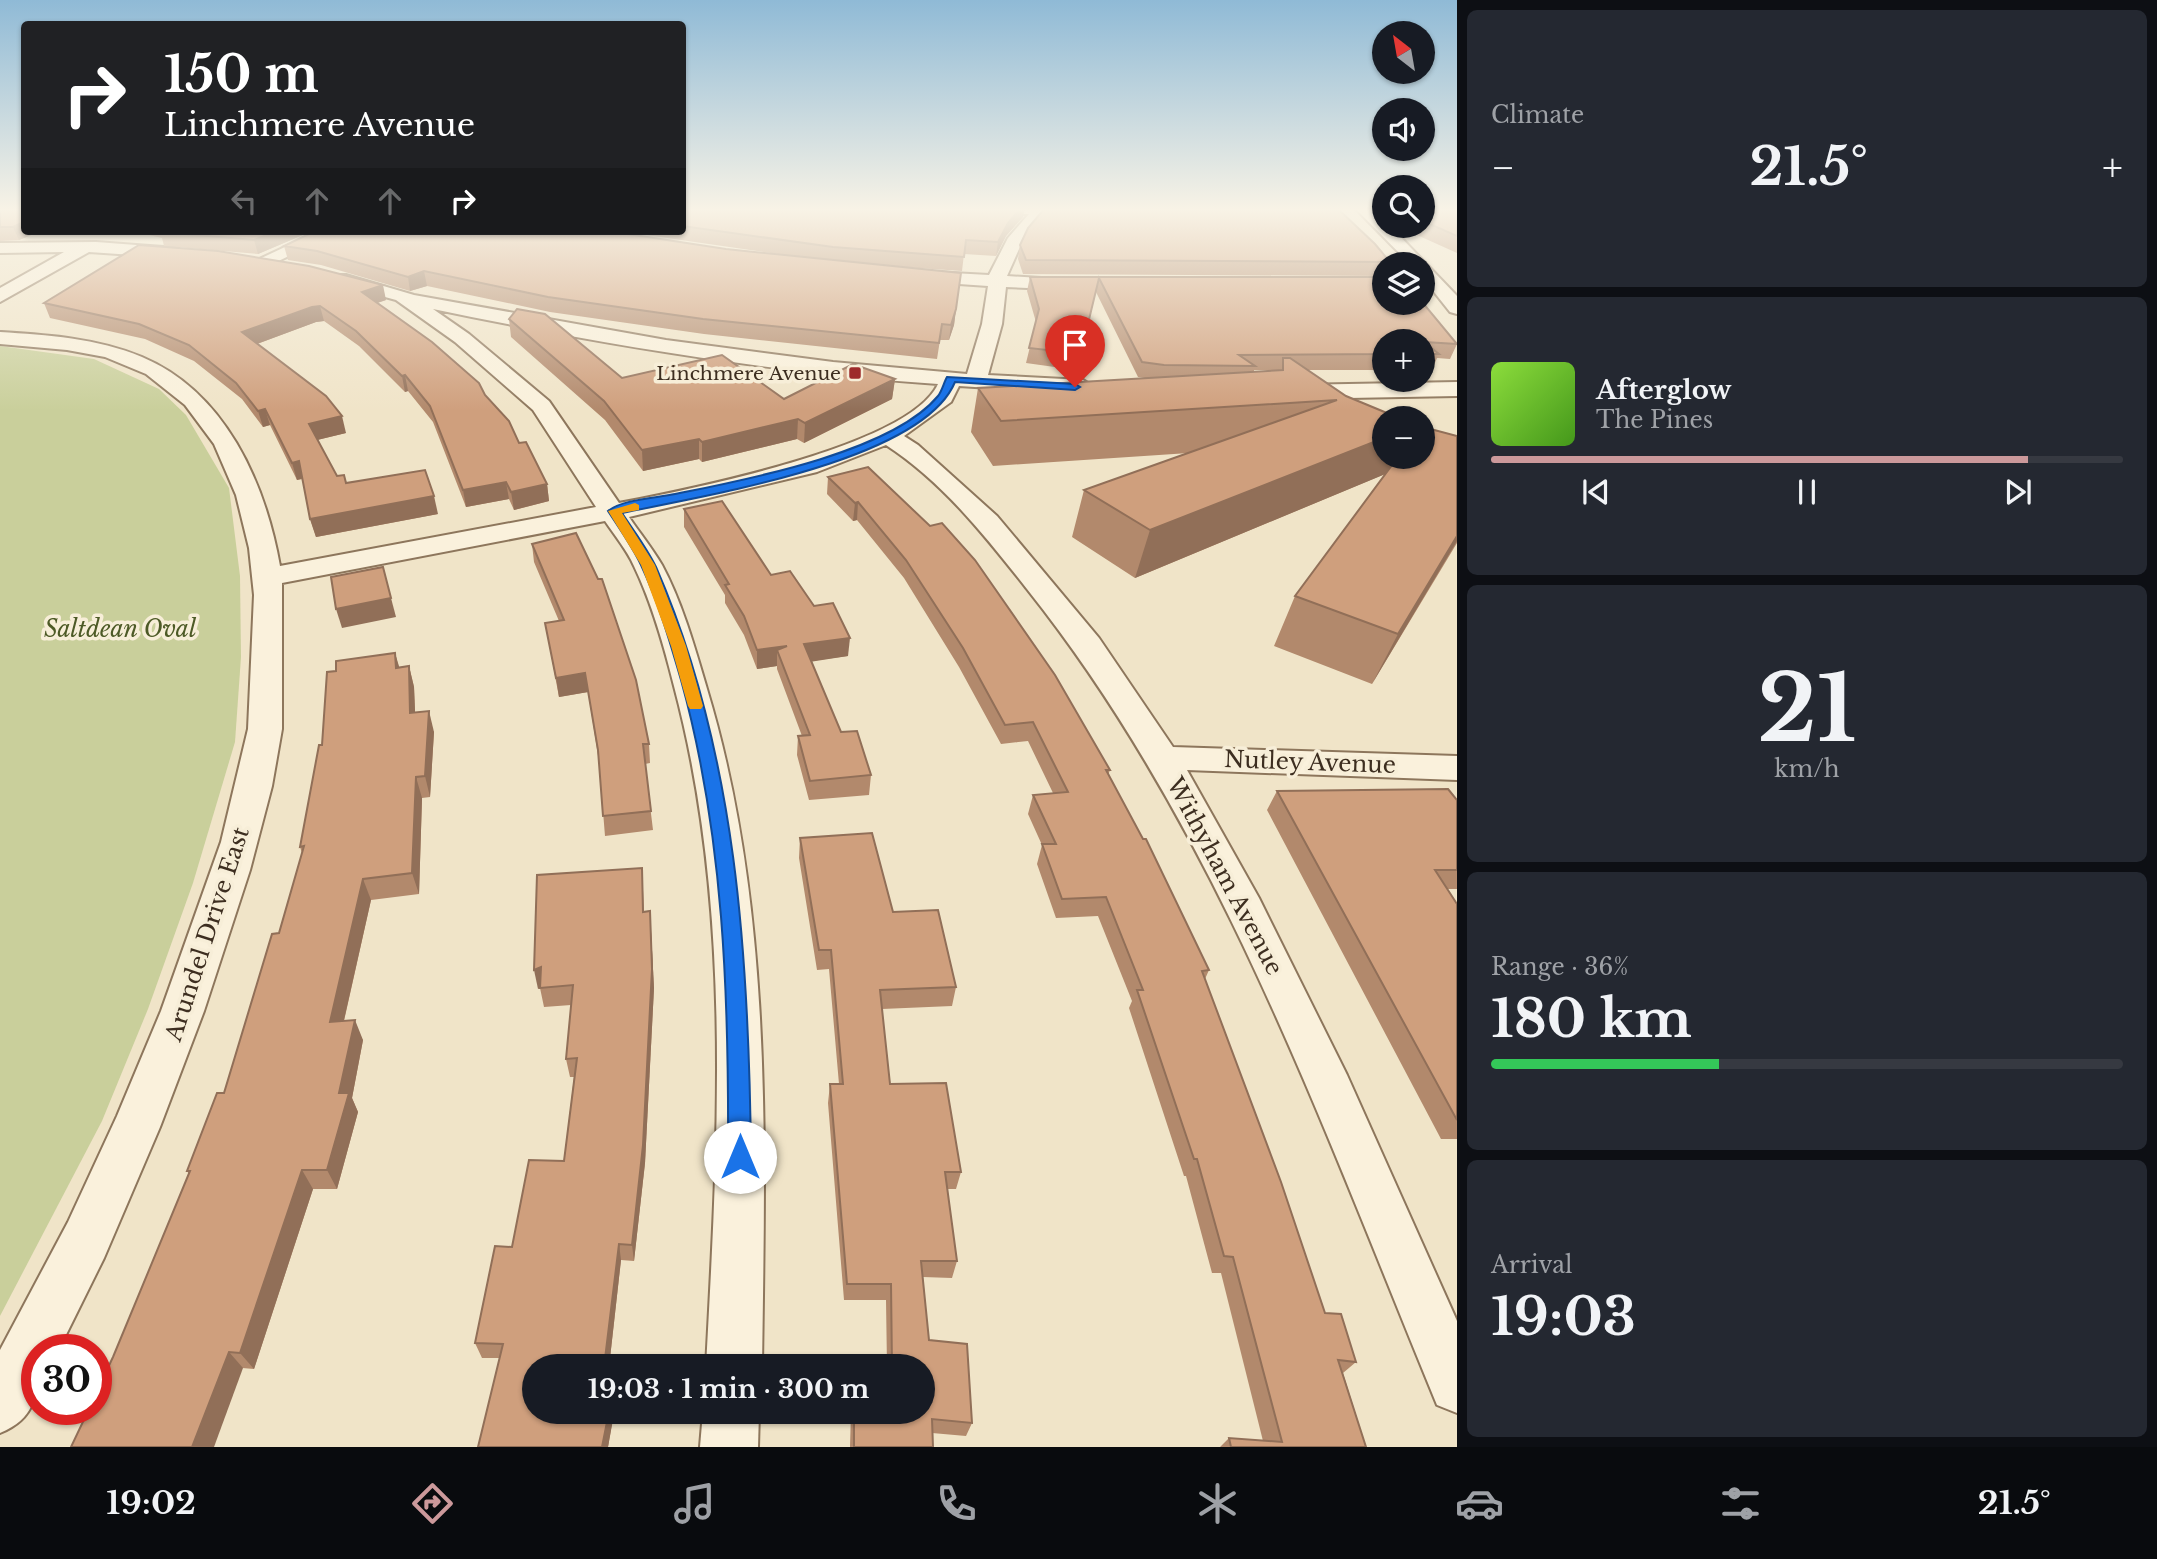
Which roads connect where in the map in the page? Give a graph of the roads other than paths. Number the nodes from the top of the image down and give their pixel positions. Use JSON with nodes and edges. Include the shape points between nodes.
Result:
{"nodes":[{"id":1,"x":36,"y":276,"type":"edge"},
{"id":2,"x":326,"y":276,"type":"edge"},
{"id":3,"x":912,"y":276,"type":"edge"},
{"id":4,"x":999,"y":276,"type":"edge"},
{"id":5,"x":1435,"y":276,"type":"edge"},
{"id":6,"x":1457,"y":277,"type":"edge"},
{"id":7,"x":998,"y":282,"type":"junction"},
{"id":8,"x":1435,"y":284,"type":"edge"},
{"id":9,"x":1098,"y":286,"type":"edge"},
{"id":10,"x":0,"y":296,"type":"edge"},
{"id":11,"x":403,"y":296,"type":"junction"},
{"id":12,"x":1457,"y":308,"type":"edge"},
{"id":13,"x":512,"y":321,"type":"junction"},
{"id":14,"x":0,"y":338,"type":"edge"},
{"id":15,"x":462,"y":338,"type":"junction"},
{"id":16,"x":951,"y":379,"type":"junction"},
{"id":17,"x":976,"y":380,"type":"junction"},
{"id":18,"x":1104,"y":388,"type":"edge"},
{"id":19,"x":1457,"y":389,"type":"edge"},
{"id":20,"x":1269,"y":392,"type":"edge"},
{"id":21,"x":888,"y":436,"type":"junction"},
{"id":22,"x":615,"y":511,"type":"junction"},
{"id":23,"x":268,"y":577,"type":"junction"},
{"id":24,"x":1164,"y":760,"type":"junction"},
{"id":25,"x":1457,"y":768,"type":"edge"},
{"id":26,"x":734,"y":1354,"type":"edge"},
{"id":27,"x":1457,"y":1385,"type":"edge"},
{"id":28,"x":0,"y":1405,"type":"edge"},
{"id":29,"x":730,"y":1424,"type":"edge"},
{"id":30,"x":729,"y":1447,"type":"edge"}],
"edges":[{"from":1,"to":10,"type":"street"},
{"from":2,"to":11,"type":"street"},
{"from":3,"to":7,"type":"street"},
{"from":4,"to":7,"type":"street"},
{"from":5,"to":6,"type":"street"},
{"from":7,"to":9,"type":"street"},
{"from":7,"to":17,"type":"street"},
{"from":8,"to":12,"type":"street"},
{"from":11,"to":13,"type":"street"},
{"from":11,"to":15,"type":"street"},
{"from":13,"to":15,"type":"street"},
{"from":13,"to":16,"type":"street","via":[[649,344]]},
{"from":14,"to":23,"type":"street","name":"Arundel Drive East","via":[[104,351],[155,371],[184,392],[217,432],[246,486]]},
{"from":15,"to":22,"type":"street","via":[[541,406]]},
{"from":16,"to":17,"type":"street"},
{"from":16,"to":21,"type":"street","via":[[943,397]]},
{"from":17,"to":18,"type":"street"},
{"from":19,"to":20,"type":"street"},
{"from":21,"to":22,"type":"street","via":[[808,467]]},
{"from":21,"to":24,"type":"street","name":"Withyham Avenue","via":[[910,450],[988,522],[1088,645]]},
{"from":22,"to":23,"type":"street"},
{"from":22,"to":26,"type":"street","via":[[648,565],[679,646],[719,810],[740,1063]]},
{"from":23,"to":28,"type":"street","name":"Arundel Drive East","via":[[265,727],[234,863],[173,1040],[116,1176]]},
{"from":24,"to":25,"type":"street","name":"Nutley Avenue"},
{"from":24,"to":27,"type":"street","name":"Withyham Avenue","via":[[1245,909],[1331,1090]]},
{"from":29,"to":30,"type":"street"}]}
